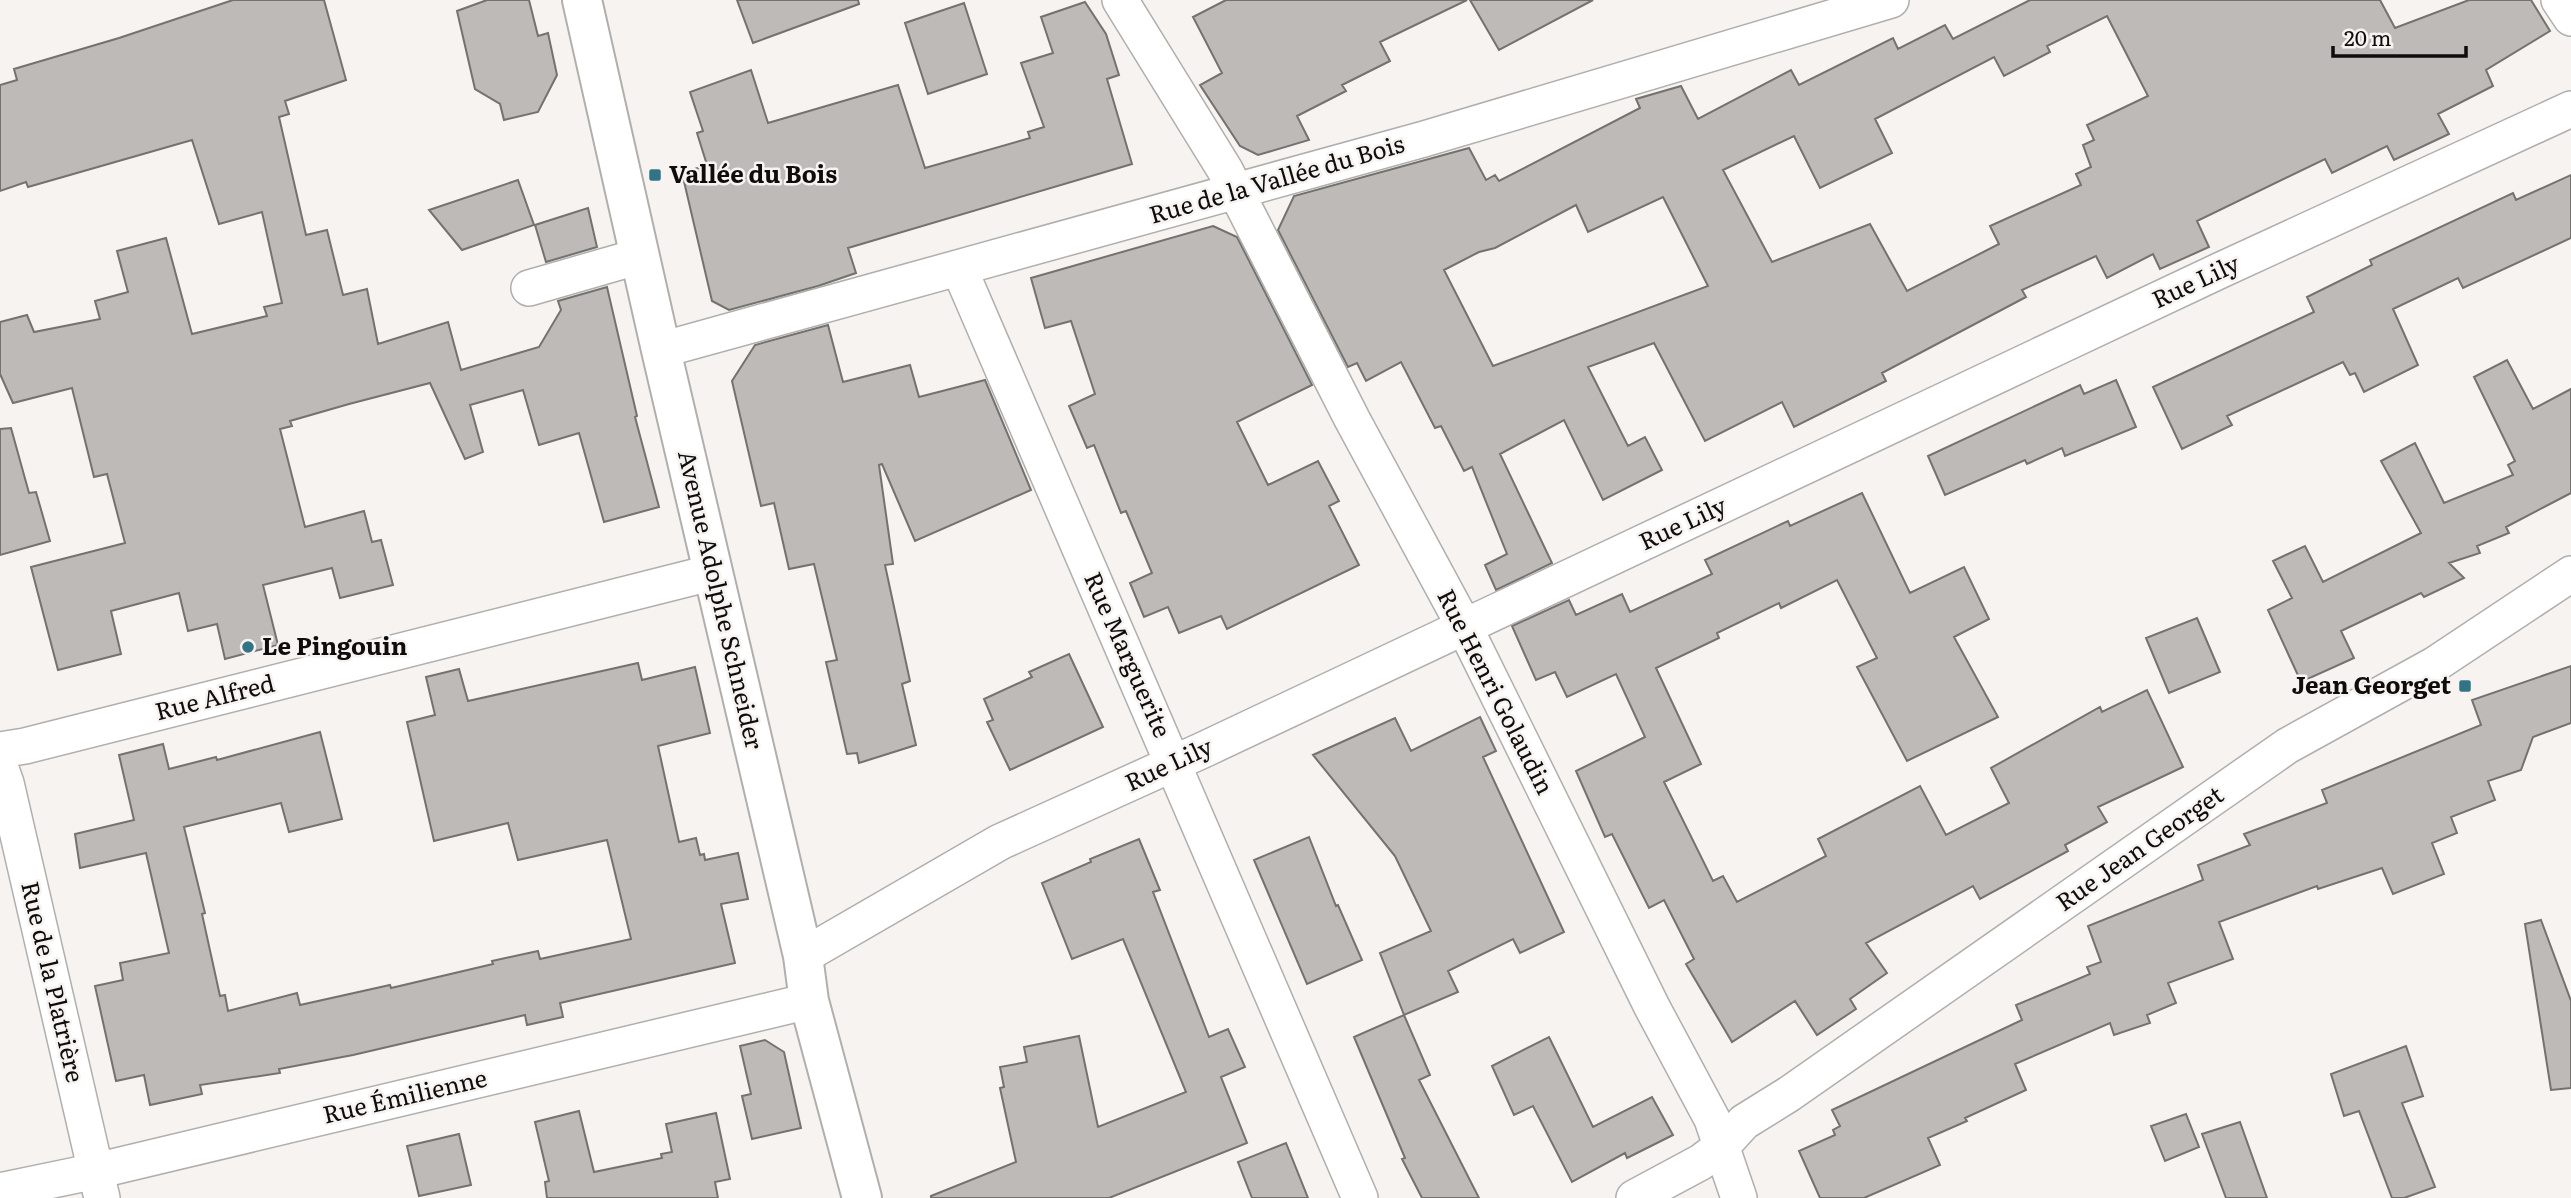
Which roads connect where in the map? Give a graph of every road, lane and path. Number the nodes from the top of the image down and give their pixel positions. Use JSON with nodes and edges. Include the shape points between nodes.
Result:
{"nodes":[{"id":1,"x":582,"y":0,"type":"edge"},
{"id":2,"x":1120,"y":0,"type":"edge"},
{"id":3,"x":1891,"y":0,"type":"edge"},
{"id":4,"x":2559,"y":0,"type":"edge"},
{"id":5,"x":2571,"y":18,"type":"edge"},
{"id":6,"x":2571,"y":109,"type":"edge"},
{"id":7,"x":1237,"y":192,"type":"junction"},
{"id":8,"x":640,"y":256,"type":"junction"},
{"id":9,"x":959,"y":268,"type":"junction"},
{"id":10,"x":529,"y":288,"type":"dead end"},
{"id":11,"x":661,"y":350,"type":"junction"},
{"id":12,"x":715,"y":572,"type":"junction"},
{"id":13,"x":2571,"y":573,"type":"edge"},
{"id":14,"x":1464,"y":626,"type":"junction"},
{"id":15,"x":0,"y":750,"type":"edge"},
{"id":16,"x":1174,"y":763,"type":"junction"},
{"id":17,"x":0,"y":766,"type":"edge"},
{"id":18,"x":803,"y":956,"type":"junction"},
{"id":19,"x":810,"y":1001,"type":"junction"},
{"id":20,"x":1723,"y":1145,"type":"junction"},
{"id":21,"x":99,"y":1184,"type":"edge"},
{"id":22,"x":0,"y":1191,"type":"edge"},
{"id":23,"x":862,"y":1198,"type":"edge"},
{"id":24,"x":1360,"y":1198,"type":"edge"},
{"id":25,"x":1634,"y":1198,"type":"edge"},
{"id":26,"x":1740,"y":1198,"type":"edge"}],
"edges":[{"from":1,"to":8,"type":"street","name":"Avenue Adolphe Schneider"},
{"from":2,"to":7,"type":"street","name":"Rue Henri Golaudin"},
{"from":3,"to":7,"type":"street","name":"Rue de la Vallée du Bois"},
{"from":4,"to":5,"type":"street"},
{"from":6,"to":14,"type":"street","name":"Rue Lily"},
{"from":7,"to":9,"type":"street","name":"Rue de la Vallée du Bois"},
{"from":7,"to":14,"type":"street","name":"Rue Henri Golaudin"},
{"from":8,"to":10,"type":"street"},
{"from":8,"to":11,"type":"street","name":"Avenue Adolphe Schneider"},
{"from":9,"to":11,"type":"street","name":"Rue de la Vallée du Bois"},
{"from":9,"to":16,"type":"street","name":"Rue Marguerite"},
{"from":11,"to":12,"type":"street","name":"Avenue Adolphe Schneider"},
{"from":12,"to":15,"type":"street","name":"Rue Alfred"},
{"from":12,"to":18,"type":"street","name":"Avenue Adolphe Schneider"},
{"from":13,"to":20,"type":"street","name":"Rue Jean Georget","via":[[2434,666],[2287,746],[1744,1122]]},
{"from":14,"to":16,"type":"street","name":"Rue Lily"},
{"from":14,"to":20,"type":"street","name":"Rue Henri Golaudin"},
{"from":16,"to":18,"type":"street","name":"Rue Lily","via":[[1000,842]]},
{"from":16,"to":24,"type":"street","name":"Rue Marguerite"},
{"from":17,"to":21,"type":"street","name":"Rue de la Platrière"},
{"from":18,"to":19,"type":"street","name":"Avenue Adolphe Schneider"},
{"from":19,"to":21,"type":"street","name":"Rue Émilienne"},
{"from":19,"to":23,"type":"street","name":"Avenue Adolphe Schneider"},
{"from":20,"to":25,"type":"street","name":"Rue Jean Georget"},
{"from":20,"to":26,"type":"street","name":"Rue Henri Golaudin"},
{"from":21,"to":22,"type":"street","name":"Rue Émilienne"}]}
